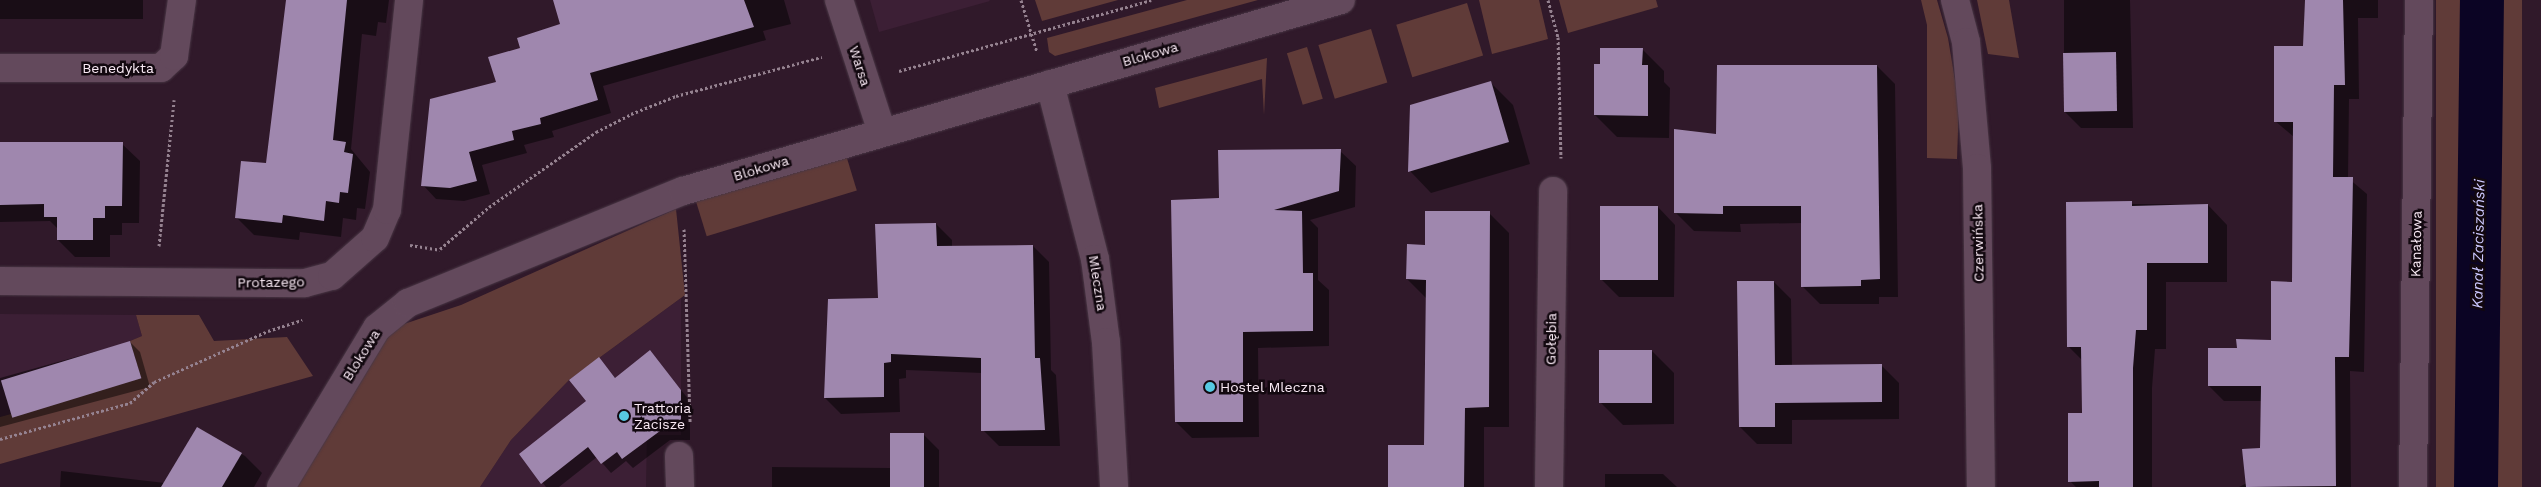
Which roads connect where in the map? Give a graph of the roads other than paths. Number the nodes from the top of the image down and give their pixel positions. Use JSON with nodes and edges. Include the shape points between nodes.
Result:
{"nodes":[{"id":1,"x":182,"y":0,"type":"edge"},
{"id":2,"x":409,"y":0,"type":"edge"},
{"id":3,"x":839,"y":0,"type":"edge"},
{"id":4,"x":1341,"y":0,"type":"edge"},
{"id":5,"x":1955,"y":0,"type":"edge"},
{"id":6,"x":2419,"y":0,"type":"edge"},
{"id":7,"x":0,"y":68,"type":"edge"},
{"id":8,"x":1050,"y":84,"type":"junction"},
{"id":9,"x":882,"y":132,"type":"junction"},
{"id":10,"x":1553,"y":191,"type":"road end"},
{"id":11,"x":0,"y":281,"type":"edge"},
{"id":12,"x":679,"y":456,"type":"road end"},
{"id":13,"x":281,"y":487,"type":"edge"},
{"id":14,"x":680,"y":487,"type":"edge"},
{"id":15,"x":1114,"y":487,"type":"edge"},
{"id":16,"x":1549,"y":487,"type":"edge"},
{"id":17,"x":1981,"y":487,"type":"edge"},
{"id":18,"x":2413,"y":487,"type":"edge"}],
"edges":[{"from":1,"to":7,"type":"street","name":"Benedykta","via":[[179,34],[168,62],[148,70]]},
{"from":2,"to":11,"type":"street","name":"Protazego","via":[[387,210],[375,238],[332,276],[304,283]]},
{"from":3,"to":9,"type":"street","name":"Warsa"},
{"from":4,"to":8,"type":"street","name":"Blokowa"},
{"from":5,"to":17,"type":"street","name":"Czerwińska","via":[[1966,42],[1977,168]]},
{"from":6,"to":18,"type":"street","name":"Kanałowa"},
{"from":8,"to":9,"type":"street","name":"Blokowa"},
{"from":8,"to":15,"type":"street","name":"Mleczna","via":[[1095,259],[1106,342]]},
{"from":9,"to":13,"type":"street","name":"Blokowa","via":[[683,191],[445,286],[388,316]]},
{"from":10,"to":16,"type":"street","name":"Gołębia"},
{"from":12,"to":14,"type":"street"}]}
